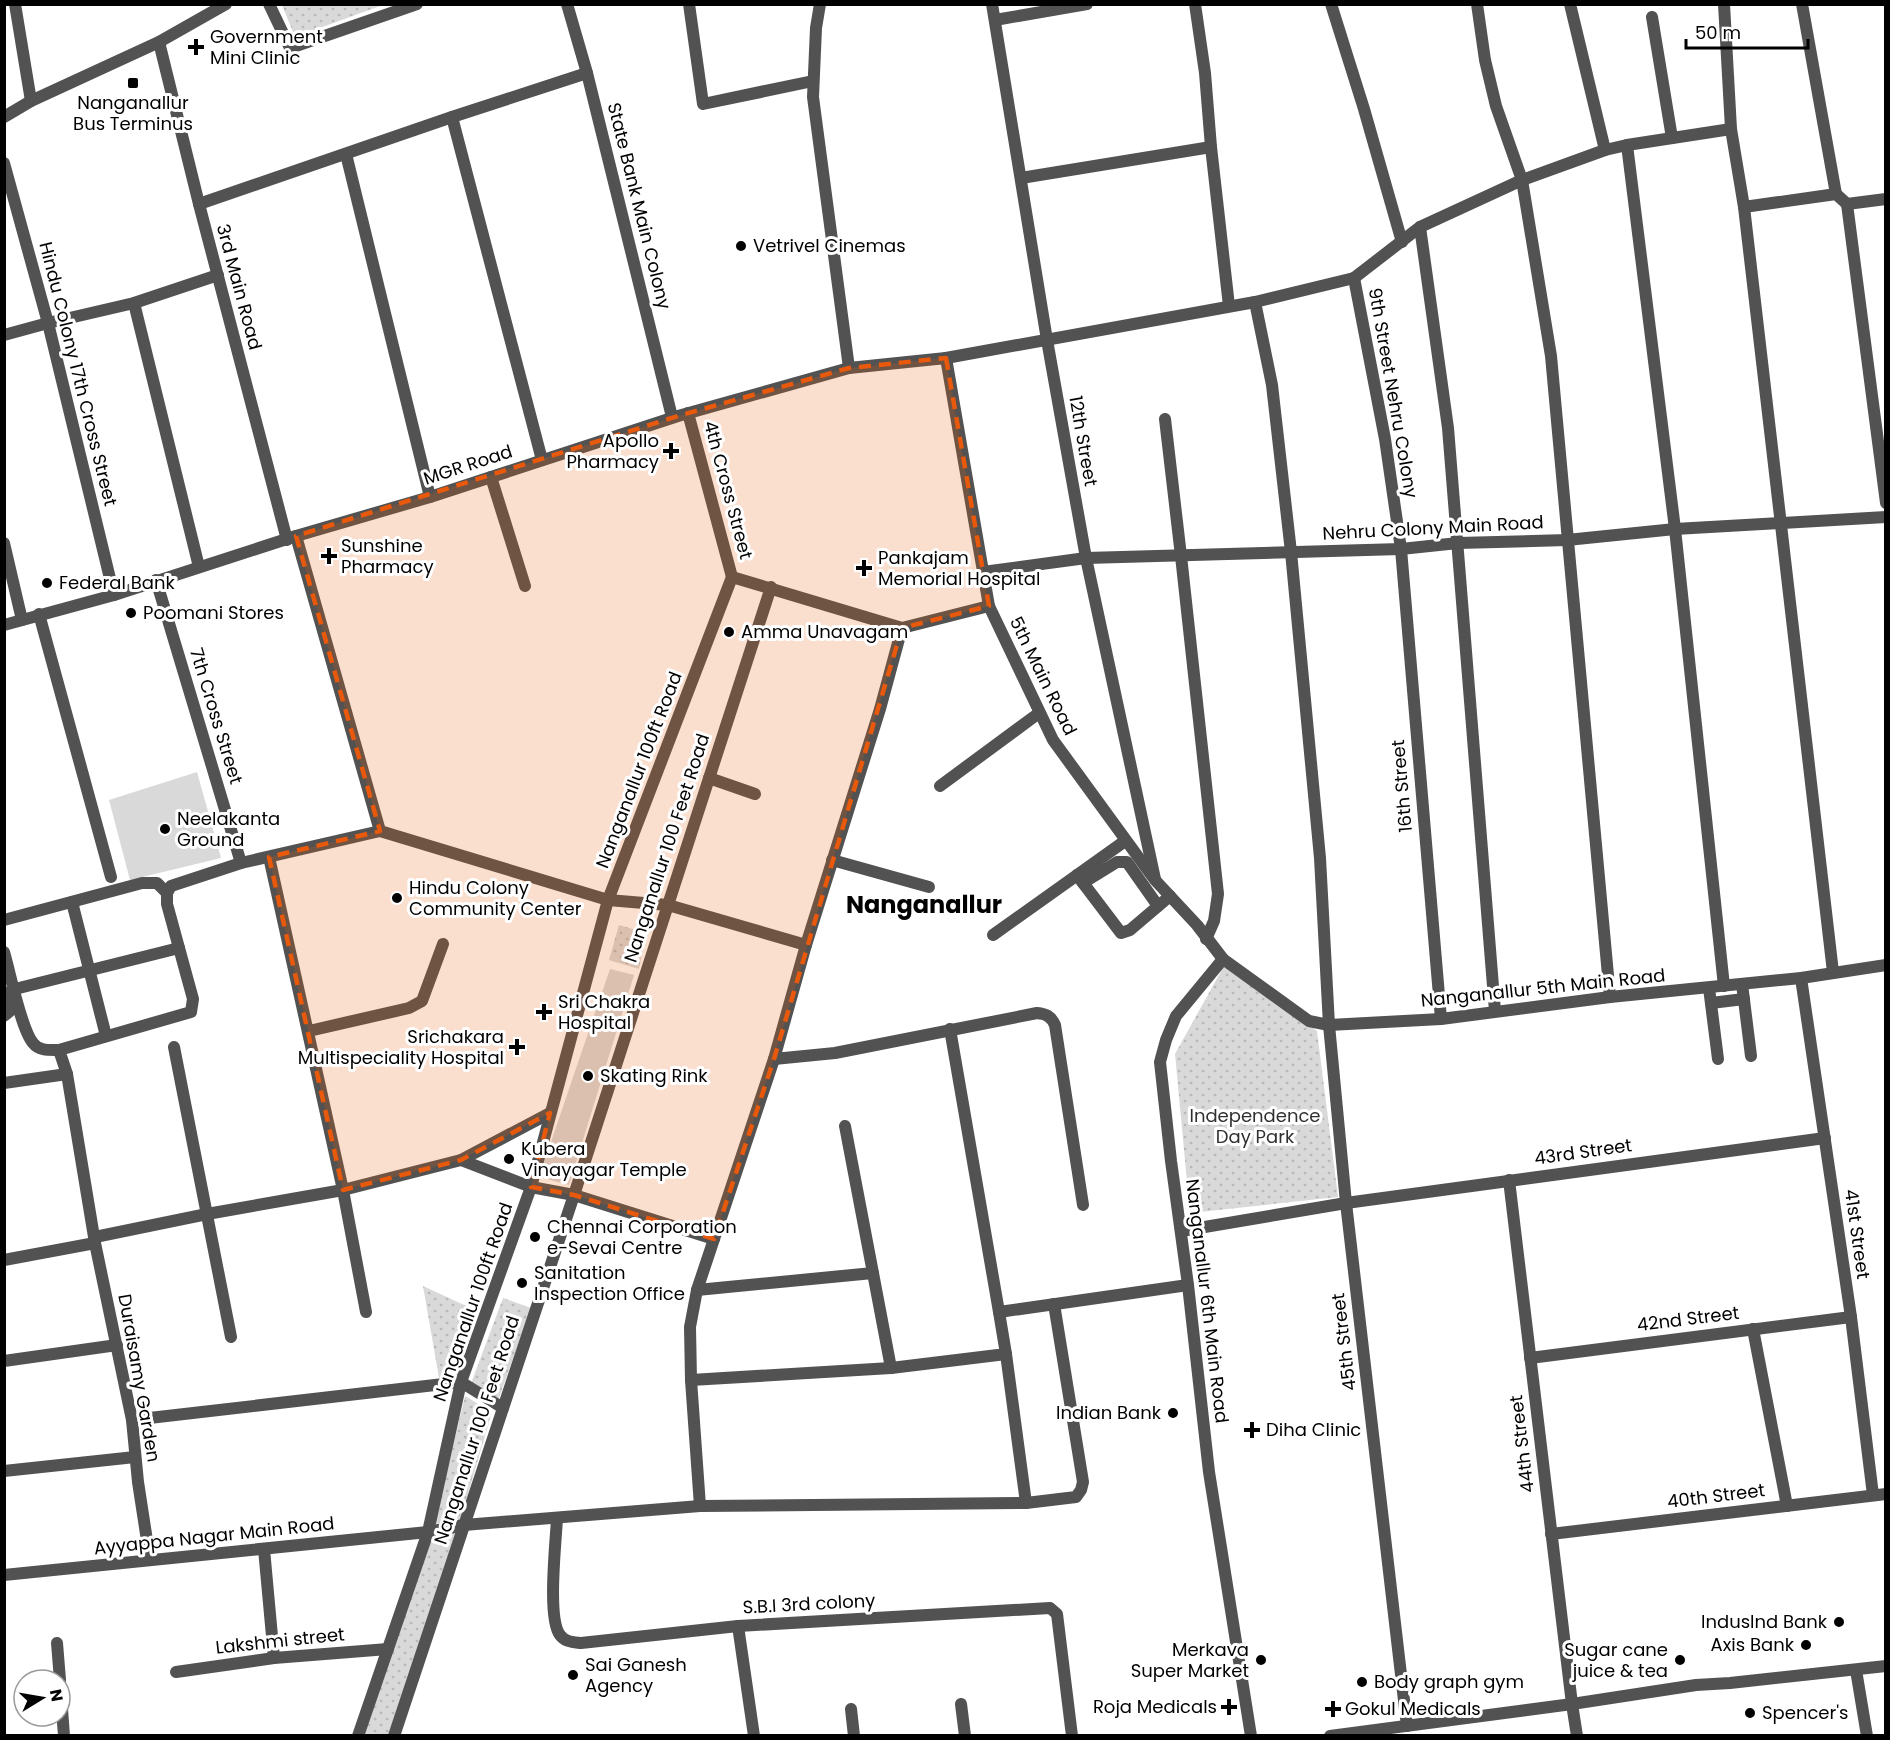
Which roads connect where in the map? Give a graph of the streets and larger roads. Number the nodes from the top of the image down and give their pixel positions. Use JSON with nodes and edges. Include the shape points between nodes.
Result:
{"nodes":[{"id":1,"x":15,"y":4,"type":"edge"},
{"id":2,"x":226,"y":4,"type":"edge"},
{"id":3,"x":270,"y":4,"type":"edge"},
{"id":4,"x":417,"y":4,"type":"edge"},
{"id":5,"x":567,"y":4,"type":"edge"},
{"id":6,"x":689,"y":4,"type":"edge"},
{"id":7,"x":820,"y":4,"type":"edge"},
{"id":8,"x":992,"y":4,"type":"edge"},
{"id":9,"x":1087,"y":4,"type":"edge"},
{"id":10,"x":1195,"y":4,"type":"edge"},
{"id":11,"x":1331,"y":4,"type":"edge"},
{"id":12,"x":1477,"y":4,"type":"edge"},
{"id":13,"x":1570,"y":4,"type":"edge"},
{"id":14,"x":1724,"y":4,"type":"edge"},
{"id":15,"x":1802,"y":4,"type":"edge"},
{"id":16,"x":1652,"y":17,"type":"dead end"},
{"id":17,"x":995,"y":20,"type":"junction"},
{"id":18,"x":159,"y":42,"type":"junction"},
{"id":19,"x":587,"y":73,"type":"junction"},
{"id":20,"x":813,"y":81,"type":"junction"},
{"id":21,"x":31,"y":101,"type":"junction"},
{"id":22,"x":4,"y":117,"type":"edge"},
{"id":23,"x":452,"y":117,"type":"junction"},
{"id":24,"x":1731,"y":129,"type":"junction"},
{"id":25,"x":1672,"y":138,"type":"junction"},
{"id":26,"x":1627,"y":145,"type":"junction"},
{"id":27,"x":1211,"y":147,"type":"junction"},
{"id":28,"x":1605,"y":150,"type":"junction"},
{"id":29,"x":346,"y":154,"type":"junction"},
{"id":30,"x":4,"y":163,"type":"edge"},
{"id":31,"x":1021,"y":178,"type":"junction"},
{"id":32,"x":1522,"y":180,"type":"junction"},
{"id":33,"x":1836,"y":194,"type":"junction"},
{"id":34,"x":1886,"y":199,"type":"edge"},
{"id":35,"x":199,"y":204,"type":"junction"},
{"id":36,"x":1847,"y":204,"type":"junction"},
{"id":37,"x":1744,"y":207,"type":"junction"},
{"id":38,"x":1420,"y":228,"type":"junction"},
{"id":39,"x":1402,"y":242,"type":"junction"},
{"id":40,"x":218,"y":275,"type":"junction"},
{"id":41,"x":1354,"y":278,"type":"junction"},
{"id":42,"x":1255,"y":302,"type":"junction"},
{"id":43,"x":134,"y":303,"type":"junction"},
{"id":44,"x":1229,"y":306,"type":"junction"},
{"id":45,"x":48,"y":323,"type":"junction"},
{"id":46,"x":4,"y":335,"type":"edge"},
{"id":47,"x":1047,"y":340,"type":"junction"},
{"id":48,"x":946,"y":358,"type":"junction"},
{"id":49,"x":849,"y":368,"type":"junction"},
{"id":50,"x":688,"y":413,"type":"junction"},
{"id":51,"x":672,"y":417,"type":"junction"},
{"id":52,"x":1165,"y":419,"type":"dead end"},
{"id":53,"x":542,"y":460,"type":"junction"},
{"id":54,"x":491,"y":477,"type":"junction"},
{"id":55,"x":430,"y":497,"type":"junction"},
{"id":56,"x":1886,"y":503,"type":"edge"},
{"id":57,"x":1886,"y":517,"type":"edge"},
{"id":58,"x":1783,"y":523,"type":"junction"},
{"id":59,"x":1675,"y":529,"type":"junction"},
{"id":60,"x":292,"y":538,"type":"junction"},
{"id":61,"x":1567,"y":540,"type":"junction"},
{"id":62,"x":4,"y":543,"type":"edge"},
{"id":63,"x":1458,"y":543,"type":"junction"},
{"id":64,"x":1401,"y":549,"type":"junction"},
{"id":65,"x":1292,"y":552,"type":"junction"},
{"id":66,"x":1181,"y":556,"type":"junction"},
{"id":67,"x":1086,"y":558,"type":"junction"},
{"id":68,"x":199,"y":567,"type":"junction"},
{"id":69,"x":983,"y":572,"type":"junction"},
{"id":70,"x":732,"y":577,"type":"junction"},
{"id":71,"x":156,"y":580,"type":"junction"},
{"id":72,"x":525,"y":586,"type":"dead end"},
{"id":73,"x":771,"y":587,"type":"junction"},
{"id":74,"x":114,"y":595,"type":"junction"},
{"id":75,"x":989,"y":606,"type":"junction"},
{"id":76,"x":39,"y":614,"type":"junction"},
{"id":77,"x":22,"y":620,"type":"junction"},
{"id":78,"x":4,"y":624,"type":"edge"},
{"id":79,"x":902,"y":628,"type":"junction"},
{"id":80,"x":1040,"y":713,"type":"junction"},
{"id":81,"x":709,"y":778,"type":"junction"},
{"id":82,"x":940,"y":786,"type":"dead end"},
{"id":83,"x":756,"y":794,"type":"dead end"},
{"id":84,"x":380,"y":831,"type":"junction"},
{"id":85,"x":1125,"y":841,"type":"junction"},
{"id":86,"x":269,"y":857,"type":"junction"},
{"id":87,"x":832,"y":860,"type":"junction"},
{"id":88,"x":242,"y":863,"type":"junction"},
{"id":89,"x":111,"y":877,"type":"dead end"},
{"id":90,"x":1080,"y":879,"type":"junction"},
{"id":91,"x":1155,"y":880,"type":"junction"},
{"id":92,"x":929,"y":887,"type":"dead end"},
{"id":93,"x":167,"y":893,"type":"junction"},
{"id":94,"x":1170,"y":896,"type":"junction"},
{"id":95,"x":608,"y":900,"type":"junction"},
{"id":96,"x":72,"y":902,"type":"junction"},
{"id":97,"x":668,"y":905,"type":"junction"},
{"id":98,"x":1158,"y":906,"type":"junction"},
{"id":99,"x":4,"y":920,"type":"edge"},
{"id":100,"x":993,"y":935,"type":"dead end"},
{"id":101,"x":1206,"y":939,"type":"junction"},
{"id":102,"x":443,"y":944,"type":"dead end"},
{"id":103,"x":806,"y":945,"type":"junction"},
{"id":104,"x":179,"y":948,"type":"junction"},
{"id":105,"x":4,"y":952,"type":"edge"},
{"id":106,"x":1223,"y":959,"type":"junction"},
{"id":107,"x":1886,"y":965,"type":"edge"},
{"id":108,"x":90,"y":970,"type":"junction"},
{"id":109,"x":1833,"y":972,"type":"junction"},
{"id":110,"x":1801,"y":978,"type":"junction"},
{"id":111,"x":1742,"y":984,"type":"junction"},
{"id":112,"x":1724,"y":986,"type":"junction"},
{"id":113,"x":1709,"y":988,"type":"junction"},
{"id":114,"x":10,"y":990,"type":"edge"},
{"id":115,"x":1610,"y":997,"type":"junction"},
{"id":116,"x":1744,"y":999,"type":"junction"},
{"id":117,"x":1711,"y":1004,"type":"junction"},
{"id":118,"x":1495,"y":1011,"type":"junction"},
{"id":119,"x":4,"y":1016,"type":"edge"},
{"id":120,"x":1441,"y":1019,"type":"junction"},
{"id":121,"x":1329,"y":1025,"type":"junction"},
{"id":122,"x":950,"y":1029,"type":"junction"},
{"id":123,"x":309,"y":1031,"type":"junction"},
{"id":124,"x":106,"y":1036,"type":"junction"},
{"id":125,"x":174,"y":1047,"type":"dead end"},
{"id":126,"x":59,"y":1050,"type":"junction"},
{"id":127,"x":1750,"y":1056,"type":"dead end"},
{"id":128,"x":774,"y":1059,"type":"junction"},
{"id":129,"x":1718,"y":1059,"type":"dead end"},
{"id":130,"x":67,"y":1074,"type":"junction"},
{"id":131,"x":4,"y":1083,"type":"edge"},
{"id":132,"x":550,"y":1113,"type":"junction"},
{"id":133,"x":845,"y":1126,"type":"dead end"},
{"id":134,"x":1825,"y":1138,"type":"junction"},
{"id":135,"x":461,"y":1160,"type":"junction"},
{"id":136,"x":1509,"y":1180,"type":"junction"},
{"id":137,"x":531,"y":1187,"type":"junction"},
{"id":138,"x":343,"y":1190,"type":"junction"},
{"id":139,"x":574,"y":1195,"type":"junction"},
{"id":140,"x":1346,"y":1203,"type":"junction"},
{"id":141,"x":1083,"y":1205,"type":"dead end"},
{"id":142,"x":207,"y":1214,"type":"junction"},
{"id":143,"x":1181,"y":1231,"type":"junction"},
{"id":144,"x":714,"y":1239,"type":"junction"},
{"id":145,"x":95,"y":1240,"type":"junction"},
{"id":146,"x":4,"y":1260,"type":"edge"},
{"id":147,"x":873,"y":1273,"type":"junction"},
{"id":148,"x":1188,"y":1285,"type":"junction"},
{"id":149,"x":697,"y":1290,"type":"junction"},
{"id":150,"x":1054,"y":1304,"type":"junction"},
{"id":151,"x":366,"y":1312,"type":"dead end"},
{"id":152,"x":999,"y":1312,"type":"junction"},
{"id":153,"x":1851,"y":1317,"type":"junction"},
{"id":154,"x":1753,"y":1329,"type":"junction"},
{"id":155,"x":231,"y":1336,"type":"dead end"},
{"id":156,"x":117,"y":1345,"type":"junction"},
{"id":157,"x":1006,"y":1354,"type":"junction"},
{"id":158,"x":1530,"y":1358,"type":"junction"},
{"id":159,"x":4,"y":1361,"type":"edge"},
{"id":160,"x":891,"y":1368,"type":"junction"},
{"id":161,"x":691,"y":1380,"type":"junction"},
{"id":162,"x":460,"y":1382,"type":"junction"},
{"id":163,"x":503,"y":1408,"type":"junction"},
{"id":164,"x":132,"y":1420,"type":"junction"},
{"id":165,"x":135,"y":1457,"type":"junction"},
{"id":166,"x":4,"y":1471,"type":"edge"},
{"id":167,"x":1879,"y":1495,"type":"edge"},
{"id":168,"x":1026,"y":1503,"type":"junction"},
{"id":169,"x":700,"y":1506,"type":"junction"},
{"id":170,"x":1787,"y":1506,"type":"junction"},
{"id":171,"x":557,"y":1518,"type":"junction"},
{"id":172,"x":464,"y":1525,"type":"junction"},
{"id":173,"x":428,"y":1532,"type":"junction"},
{"id":174,"x":1551,"y":1534,"type":"junction"},
{"id":175,"x":264,"y":1549,"type":"junction"},
{"id":176,"x":150,"y":1560,"type":"junction"},
{"id":177,"x":4,"y":1575,"type":"edge"},
{"id":178,"x":738,"y":1626,"type":"junction"},
{"id":179,"x":57,"y":1643,"type":"dead end"},
{"id":180,"x":388,"y":1648,"type":"junction"},
{"id":181,"x":274,"y":1658,"type":"junction"},
{"id":182,"x":1886,"y":1666,"type":"edge"},
{"id":183,"x":59,"y":1668,"type":"edge"},
{"id":184,"x":1856,"y":1670,"type":"junction"},
{"id":185,"x":176,"y":1672,"type":"dead end"},
{"id":186,"x":962,"y":1704,"type":"dead end"},
{"id":187,"x":1572,"y":1704,"type":"junction"},
{"id":188,"x":851,"y":1709,"type":"dead end"},
{"id":189,"x":1407,"y":1726,"type":"junction"},
{"id":190,"x":358,"y":1736,"type":"edge"},
{"id":191,"x":394,"y":1736,"type":"edge"},
{"id":192,"x":754,"y":1736,"type":"edge"},
{"id":193,"x":854,"y":1736,"type":"edge"},
{"id":194,"x":965,"y":1736,"type":"edge"},
{"id":195,"x":1072,"y":1736,"type":"edge"},
{"id":196,"x":1251,"y":1736,"type":"edge"},
{"id":197,"x":1330,"y":1736,"type":"edge"},
{"id":198,"x":1577,"y":1736,"type":"edge"},
{"id":199,"x":1868,"y":1736,"type":"edge"}],
"edges":[{"from":1,"to":21,"type":"street"},
{"from":2,"to":18,"type":"street"},
{"from":3,"to":4,"type":"street","via":[[290,48]]},
{"from":5,"to":19,"type":"street","name":"State Bank Main Colony"},
{"from":6,"to":20,"type":"street","via":[[703,104]]},
{"from":7,"to":20,"type":"street"},
{"from":8,"to":17,"type":"street","name":"12th Street"},
{"from":9,"to":17,"type":"street"},
{"from":10,"to":27,"type":"street"},
{"from":11,"to":39,"type":"street"},
{"from":12,"to":32,"type":"street","via":[[1496,106]]},
{"from":13,"to":28,"type":"street"},
{"from":14,"to":24,"type":"street"},
{"from":15,"to":33,"type":"street"},
{"from":16,"to":25,"type":"street"},
{"from":17,"to":31,"type":"street","name":"12th Street"},
{"from":18,"to":21,"type":"street"},
{"from":18,"to":35,"type":"street","name":"3rd Main Road"},
{"from":19,"to":23,"type":"street"},
{"from":19,"to":51,"type":"street","name":"State Bank Main Colony"},
{"from":20,"to":49,"type":"street"},
{"from":21,"to":22,"type":"street"},
{"from":23,"to":29,"type":"street"},
{"from":23,"to":53,"type":"street"},
{"from":24,"to":25,"type":"street"},
{"from":24,"to":37,"type":"street"},
{"from":25,"to":26,"type":"street"},
{"from":26,"to":28,"type":"street"},
{"from":26,"to":59,"type":"street"},
{"from":27,"to":31,"type":"street"},
{"from":27,"to":44,"type":"street"},
{"from":28,"to":32,"type":"street"},
{"from":29,"to":35,"type":"street"},
{"from":29,"to":55,"type":"street"},
{"from":30,"to":45,"type":"street","name":"Hindu Colony 17th Cross Street"},
{"from":31,"to":47,"type":"street","name":"12th Street"},
{"from":32,"to":38,"type":"street"},
{"from":32,"to":61,"type":"street","via":[[1551,356]]},
{"from":33,"to":36,"type":"street"},
{"from":33,"to":37,"type":"street"},
{"from":34,"to":36,"type":"street"},
{"from":35,"to":40,"type":"street","name":"3rd Main Road"},
{"from":36,"to":56,"type":"street"},
{"from":37,"to":58,"type":"street"},
{"from":38,"to":39,"type":"street"},
{"from":38,"to":63,"type":"street","via":[[1448,428]]},
{"from":39,"to":41,"type":"street"},
{"from":40,"to":43,"type":"street"},
{"from":40,"to":60,"type":"street","name":"3rd Main Road"},
{"from":41,"to":42,"type":"street","name":"MGR Road"},
{"from":41,"to":64,"type":"street","name":"9th Street Nehru Colony","via":[[1385,439]]},
{"from":42,"to":44,"type":"street","name":"MGR Road"},
{"from":42,"to":65,"type":"street","name":"45th Street","via":[[1272,385]]},
{"from":43,"to":45,"type":"street"},
{"from":43,"to":68,"type":"street"},
{"from":44,"to":47,"type":"street","name":"MGR Road"},
{"from":45,"to":46,"type":"street"},
{"from":45,"to":74,"type":"street","name":"Hindu Colony 17th Cross Street"},
{"from":47,"to":48,"type":"street","name":"MGR Road"},
{"from":47,"to":67,"type":"street","name":"12th Street"},
{"from":48,"to":49,"type":"street","name":"MGR Road"},
{"from":48,"to":69,"type":"street","name":"5th Main Road"},
{"from":49,"to":50,"type":"street","name":"MGR Road"},
{"from":50,"to":51,"type":"street","name":"MGR Road"},
{"from":50,"to":70,"type":"street","name":"4th Cross Street"},
{"from":51,"to":53,"type":"street","name":"MGR Road"},
{"from":52,"to":66,"type":"street"},
{"from":53,"to":54,"type":"street","name":"MGR Road"},
{"from":54,"to":55,"type":"street","name":"MGR Road"},
{"from":54,"to":72,"type":"street"},
{"from":55,"to":60,"type":"street","name":"MGR Road"},
{"from":57,"to":58,"type":"street","name":"Nehru Colony Main Road"},
{"from":58,"to":59,"type":"street","name":"Nehru Colony Main Road"},
{"from":58,"to":109,"type":"street"},
{"from":59,"to":61,"type":"street","name":"Nehru Colony Main Road"},
{"from":59,"to":112,"type":"street"},
{"from":60,"to":68,"type":"street","name":"MGR Road"},
{"from":60,"to":84,"type":"street","name":"3rd Main Road"},
{"from":61,"to":63,"type":"street","name":"Nehru Colony Main Road"},
{"from":61,"to":115,"type":"street"},
{"from":62,"to":77,"type":"street"},
{"from":63,"to":64,"type":"street","name":"Nehru Colony Main Road"},
{"from":63,"to":118,"type":"street"},
{"from":64,"to":65,"type":"street","name":"Nehru Colony Main Road"},
{"from":64,"to":120,"type":"street","name":"16th Street"},
{"from":65,"to":66,"type":"street","name":"Nehru Colony Main Road"},
{"from":65,"to":121,"type":"street","name":"45th Street","via":[[1320,858]]},
{"from":66,"to":67,"type":"street","name":"Nehru Colony Main Road"},
{"from":66,"to":101,"type":"street","via":[[1218,894],[1218,907]]},
{"from":67,"to":69,"type":"street","name":"Nehru Colony Main Road"},
{"from":67,"to":91,"type":"street","name":"12th Street"},
{"from":68,"to":71,"type":"street","name":"MGR Road"},
{"from":69,"to":75,"type":"street","name":"5th Main Road"},
{"from":70,"to":73,"type":"street"},
{"from":70,"to":95,"type":"street","name":"Nanganallur 100ft Road"},
{"from":71,"to":74,"type":"street","name":"MGR Road"},
{"from":71,"to":88,"type":"street","name":"7th Cross Street"},
{"from":73,"to":79,"type":"street"},
{"from":73,"to":81,"type":"street","name":"Nanganallur 100 Feet Road"},
{"from":74,"to":76,"type":"street","name":"MGR Road"},
{"from":75,"to":79,"type":"street"},
{"from":75,"to":80,"type":"street","name":"5th Main Road"},
{"from":76,"to":77,"type":"street","name":"MGR Road"},
{"from":76,"to":89,"type":"street"},
{"from":77,"to":78,"type":"street","name":"MGR Road"},
{"from":79,"to":87,"type":"street"},
{"from":80,"to":82,"type":"street"},
{"from":80,"to":85,"type":"street","name":"5th Main Road","via":[[1053,740]]},
{"from":81,"to":83,"type":"street"},
{"from":81,"to":97,"type":"street","name":"Nanganallur 100 Feet Road"},
{"from":84,"to":86,"type":"street"},
{"from":84,"to":95,"type":"street"},
{"from":85,"to":90,"type":"street"},
{"from":85,"to":91,"type":"street","name":"5th Main Road"},
{"from":86,"to":88,"type":"street"},
{"from":86,"to":123,"type":"street"},
{"from":87,"to":92,"type":"street"},
{"from":87,"to":103,"type":"street"},
{"from":88,"to":93,"type":"street","via":[[171,886]]},
{"from":90,"to":98,"type":"street","via":[[1117,862],[1127,862]]},
{"from":90,"to":98,"type":"street","via":[[1120,933],[1130,930]]},
{"from":90,"to":100,"type":"street"},
{"from":91,"to":94,"type":"street","name":"5th Main Road"},
{"from":93,"to":96,"type":"street","via":[[157,883],[142,883]]},
{"from":93,"to":104,"type":"street"},
{"from":94,"to":98,"type":"street"},
{"from":94,"to":101,"type":"street","name":"5th Main Road"},
{"from":95,"to":97,"type":"street"},
{"from":95,"to":132,"type":"street","name":"Nanganallur 100ft Road"},
{"from":96,"to":99,"type":"street"},
{"from":96,"to":108,"type":"street"},
{"from":97,"to":103,"type":"street"},
{"from":97,"to":139,"type":"street","name":"Nanganallur 100 Feet Road"},
{"from":101,"to":106,"type":"street","name":"5th Main Road"},
{"from":102,"to":123,"type":"street","via":[[422,1001],[409,1008]]},
{"from":103,"to":128,"type":"street"},
{"from":104,"to":108,"type":"street"},
{"from":104,"to":124,"type":"street","via":[[193,999],[190,1012]]},
{"from":105,"to":114,"type":"street"},
{"from":106,"to":121,"type":"street","name":"Nanganallur 5th Main Road","via":[[1309,1021]]},
{"from":106,"to":143,"type":"street","name":"Nanganallur 6th Main Road","via":[[1176,1016],[1160,1062]]},
{"from":107,"to":109,"type":"street","name":"Nanganallur 5th Main Road"},
{"from":108,"to":114,"type":"street"},
{"from":108,"to":124,"type":"street"},
{"from":109,"to":110,"type":"street","name":"Nanganallur 5th Main Road"},
{"from":110,"to":111,"type":"street","name":"Nanganallur 5th Main Road"},
{"from":110,"to":134,"type":"street","name":"41st Street"},
{"from":111,"to":112,"type":"street","name":"Nanganallur 5th Main Road"},
{"from":111,"to":116,"type":"street"},
{"from":112,"to":113,"type":"street","name":"Nanganallur 5th Main Road"},
{"from":113,"to":115,"type":"street","name":"Nanganallur 5th Main Road"},
{"from":113,"to":117,"type":"street"},
{"from":114,"to":119,"type":"street","via":[[10,1011]]},
{"from":114,"to":126,"type":"street","via":[[33,1044]]},
{"from":115,"to":118,"type":"street","name":"Nanganallur 5th Main Road"},
{"from":116,"to":117,"type":"street"},
{"from":116,"to":127,"type":"street"},
{"from":117,"to":129,"type":"street"},
{"from":118,"to":120,"type":"street","name":"Nanganallur 5th Main Road"},
{"from":120,"to":121,"type":"street","name":"Nanganallur 5th Main Road"},
{"from":121,"to":140,"type":"street","name":"45th Street"},
{"from":122,"to":128,"type":"street","via":[[835,1053]]},
{"from":122,"to":141,"type":"street","via":[[1037,1013],[1052,1018]]},
{"from":122,"to":152,"type":"street"},
{"from":123,"to":138,"type":"street"},
{"from":124,"to":126,"type":"street"},
{"from":125,"to":142,"type":"street"},
{"from":126,"to":130,"type":"street","name":"Duraisamy Garden"},
{"from":128,"to":144,"type":"street"},
{"from":130,"to":131,"type":"street"},
{"from":130,"to":145,"type":"street","name":"Duraisamy Garden"},
{"from":132,"to":135,"type":"street"},
{"from":132,"to":137,"type":"street","name":"Nanganallur 100ft Road"},
{"from":133,"to":147,"type":"street"},
{"from":134,"to":136,"type":"street","name":"43rd Street"},
{"from":134,"to":153,"type":"street","name":"41st Street"},
{"from":135,"to":137,"type":"street"},
{"from":135,"to":138,"type":"street"},
{"from":136,"to":140,"type":"street","name":"43rd Street"},
{"from":136,"to":158,"type":"street","name":"44th Street"},
{"from":137,"to":139,"type":"street"},
{"from":137,"to":162,"type":"street","name":"Nanganallur 100ft Road"},
{"from":138,"to":142,"type":"street"},
{"from":138,"to":151,"type":"street"},
{"from":139,"to":144,"type":"street"},
{"from":139,"to":163,"type":"street","name":"Nanganallur 100 Feet Road"},
{"from":140,"to":143,"type":"street","name":"43rd Street"},
{"from":140,"to":189,"type":"street","name":"45th Street"},
{"from":142,"to":145,"type":"street"},
{"from":142,"to":155,"type":"street"},
{"from":143,"to":148,"type":"street","name":"Nanganallur 6th Main Road"},
{"from":144,"to":149,"type":"street"},
{"from":145,"to":146,"type":"street"},
{"from":145,"to":156,"type":"street","name":"Duraisamy Garden"},
{"from":147,"to":149,"type":"street"},
{"from":147,"to":160,"type":"street"},
{"from":148,"to":150,"type":"street"},
{"from":148,"to":196,"type":"street","name":"Nanganallur 6th Main Road","via":[[1209,1472]]},
{"from":149,"to":161,"type":"street","via":[[690,1327]]},
{"from":150,"to":152,"type":"street"},
{"from":150,"to":168,"type":"street","name":"Ayyappa Nagar Main Road","via":[[1083,1482],[1076,1497]]},
{"from":152,"to":157,"type":"street"},
{"from":153,"to":154,"type":"street","name":"42nd Street"},
{"from":153,"to":167,"type":"street","name":"41st Street"},
{"from":154,"to":158,"type":"street","name":"42nd Street"},
{"from":154,"to":170,"type":"street"},
{"from":156,"to":159,"type":"street"},
{"from":156,"to":164,"type":"street","name":"Duraisamy Garden"},
{"from":157,"to":160,"type":"street"},
{"from":157,"to":168,"type":"street"},
{"from":158,"to":174,"type":"street","name":"44th Street"},
{"from":160,"to":161,"type":"street"},
{"from":161,"to":169,"type":"street"},
{"from":162,"to":163,"type":"street"},
{"from":162,"to":164,"type":"street"},
{"from":162,"to":173,"type":"street","name":"Nanganallur 100ft Road"},
{"from":163,"to":172,"type":"street","name":"Nanganallur 100 Feet Road"},
{"from":164,"to":165,"type":"street","name":"Duraisamy Garden"},
{"from":165,"to":166,"type":"street"},
{"from":165,"to":176,"type":"street","name":"Duraisamy Garden"},
{"from":167,"to":170,"type":"street","name":"40th Street"},
{"from":168,"to":169,"type":"street","name":"Ayyappa Nagar Main Road"},
{"from":169,"to":171,"type":"street","name":"Ayyappa Nagar Main Road"},
{"from":170,"to":174,"type":"street","name":"40th Street"},
{"from":171,"to":172,"type":"street","name":"Ayyappa Nagar Main Road"},
{"from":171,"to":178,"type":"street","name":"S.B.I 3rd colony","via":[[553,1615],[560,1636],[567,1642]]},
{"from":172,"to":173,"type":"street","name":"Ayyappa Nagar Main Road"},
{"from":172,"to":191,"type":"street","name":"Nanganallur 100 Feet Road"},
{"from":173,"to":175,"type":"street","name":"Ayyappa Nagar Main Road"},
{"from":173,"to":180,"type":"street","name":"Nanganallur 100ft Road"},
{"from":174,"to":187,"type":"street","name":"44th Street"},
{"from":175,"to":176,"type":"street","name":"Ayyappa Nagar Main Road"},
{"from":175,"to":181,"type":"street"},
{"from":176,"to":177,"type":"street","name":"Ayyappa Nagar Main Road"},
{"from":178,"to":192,"type":"street"},
{"from":178,"to":195,"type":"street","name":"S.B.I 3rd colony","via":[[1050,1608],[1057,1614]]},
{"from":179,"to":183,"type":"street"},
{"from":180,"to":181,"type":"street","name":"Lakshmi street"},
{"from":180,"to":190,"type":"street","name":"Nanganallur 100ft Road"},
{"from":181,"to":185,"type":"street","name":"Lakshmi street"},
{"from":182,"to":184,"type":"street"},
{"from":184,"to":187,"type":"street","via":[[1696,1685]]},
{"from":184,"to":199,"type":"street"},
{"from":186,"to":194,"type":"street"},
{"from":187,"to":189,"type":"street"},
{"from":187,"to":198,"type":"street","name":"44th Street"},
{"from":188,"to":193,"type":"street"},
{"from":189,"to":197,"type":"street"}]}
